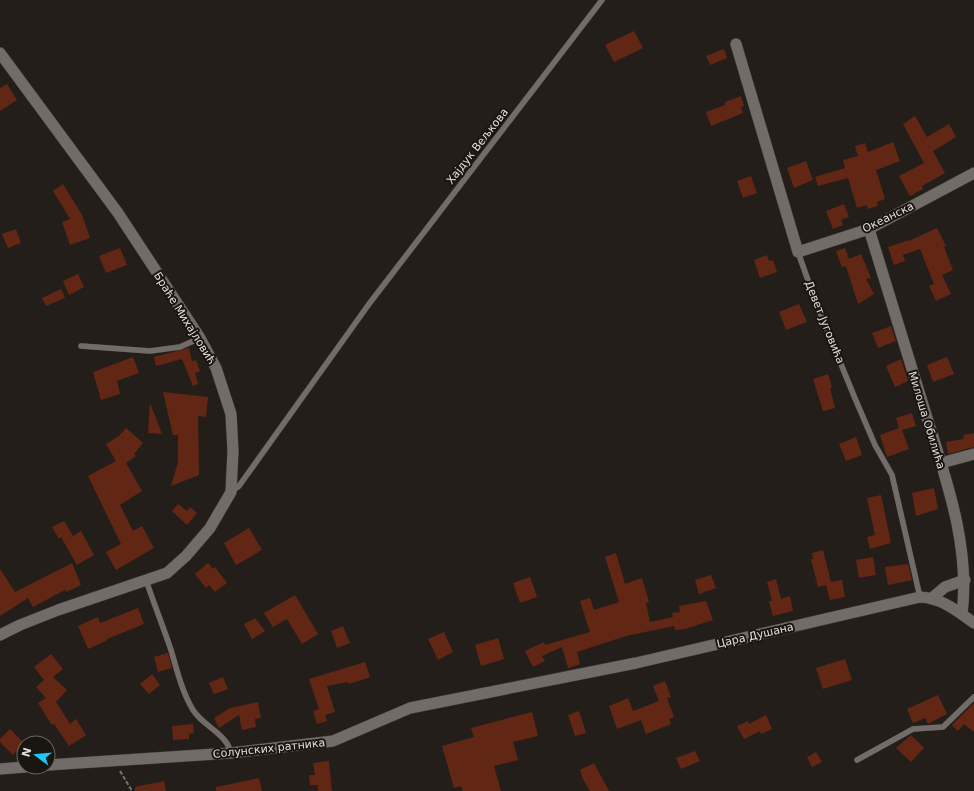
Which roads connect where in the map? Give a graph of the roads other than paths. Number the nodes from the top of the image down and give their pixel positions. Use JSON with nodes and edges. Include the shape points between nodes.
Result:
{"nodes":[{"id":1,"x":602,"y":0,"type":"edge"},
{"id":2,"x":736,"y":44,"type":"dead end"},
{"id":3,"x":0,"y":53,"type":"edge"},
{"id":4,"x":974,"y":173,"type":"edge"},
{"id":5,"x":869,"y":228,"type":"junction"},
{"id":6,"x":798,"y":252,"type":"junction"},
{"id":7,"x":200,"y":338,"type":"junction"},
{"id":8,"x":81,"y":346,"type":"dead end"},
{"id":9,"x":974,"y":454,"type":"edge"},
{"id":10,"x":941,"y":463,"type":"junction"},
{"id":11,"x":231,"y":492,"type":"junction"},
{"id":12,"x":146,"y":580,"type":"junction"},
{"id":13,"x":965,"y":580,"type":"junction"},
{"id":14,"x":920,"y":597,"type":"junction"},
{"id":15,"x":932,"y":598,"type":"junction"},
{"id":16,"x":962,"y":614,"type":"junction"},
{"id":17,"x":974,"y":623,"type":"edge"},
{"id":18,"x":0,"y":635,"type":"edge"},
{"id":19,"x":530,"y":684,"type":"joint"},
{"id":20,"x":974,"y":697,"type":"edge"},
{"id":21,"x":231,"y":753,"type":"junction"},
{"id":22,"x":857,"y":760,"type":"dead end"},
{"id":23,"x":56,"y":764,"type":"edge"},
{"id":24,"x":16,"y":768,"type":"edge"},
{"id":25,"x":0,"y":769,"type":"edge"}],
"edges":[{"from":1,"to":11,"type":"lane","name":"Хајдук Вељкова","via":[[369,304],[239,486]]},
{"from":2,"to":6,"type":"street","name":"Девет Југовића"},
{"from":3,"to":7,"type":"street","name":"Браће Михајловић","via":[[118,213]]},
{"from":4,"to":5,"type":"street","name":"Океанска"},
{"from":5,"to":6,"type":"street","name":"Океанска"},
{"from":5,"to":10,"type":"street","name":"Милоша Обилића"},
{"from":6,"to":14,"type":"lane","name":"Девет Југовића","via":[[854,396],[875,445],[892,475]]},
{"from":7,"to":8,"type":"lane","via":[[180,348],[150,351]]},
{"from":7,"to":11,"type":"street","name":"Браће Михајловић","via":[[216,368],[231,414]]},
{"from":9,"to":10,"type":"street"},
{"from":10,"to":13,"type":"street","name":"Милоша Обилића","via":[[963,555]]},
{"from":11,"to":12,"type":"street","name":"Браће Михајловић","via":[[210,528],[186,556],[167,573]]},
{"from":12,"to":18,"type":"street","name":"Браће Михајловић","via":[[58,610],[13,627]]},
{"from":12,"to":21,"type":"lane","via":[[185,694],[202,722],[230,746]]},
{"from":13,"to":15,"type":"street","via":[[945,587]]},
{"from":13,"to":16,"type":"street","name":"Милоша Обилића"},
{"from":14,"to":15,"type":"street","name":"Цара Душана"},
{"from":14,"to":19,"type":"street","name":"Цара Душана","via":[[636,663]]},
{"from":15,"to":16,"type":"street","name":"Цара Душана"},
{"from":16,"to":17,"type":"street","name":"Цара Душана"},
{"from":19,"to":21,"type":"street","name":"Солунских ратника","via":[[410,708],[333,741]]},
{"from":20,"to":22,"type":"lane","via":[[943,727],[913,729]]},
{"from":21,"to":23,"type":"street","name":"Солунских ратника"},
{"from":24,"to":25,"type":"street"}]}
